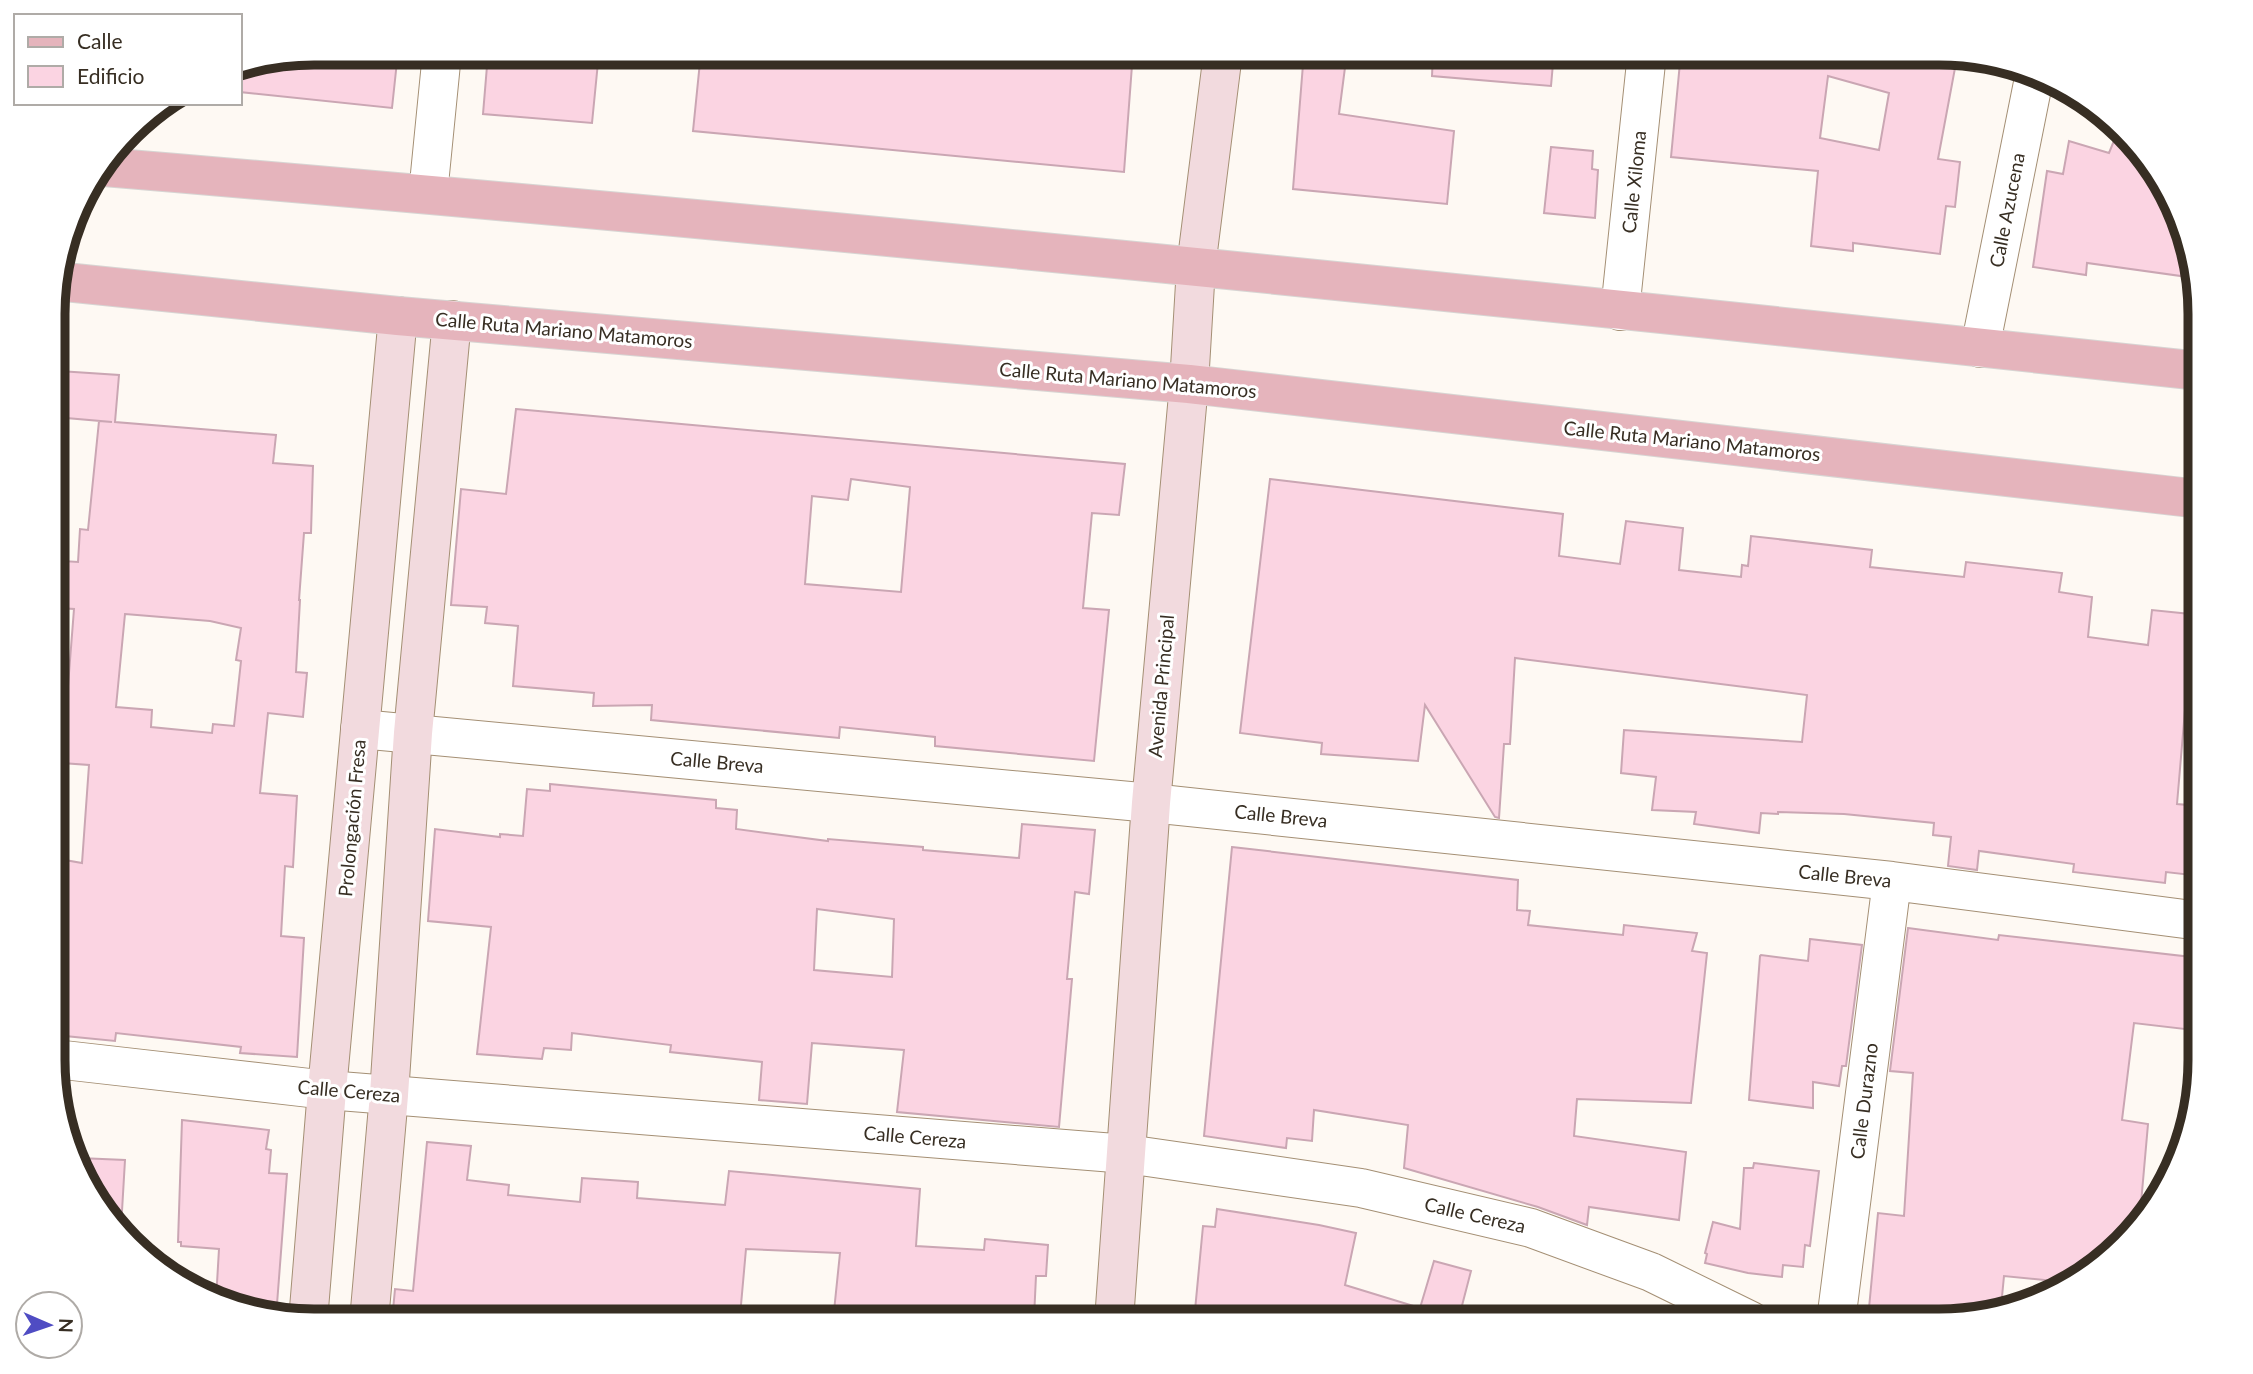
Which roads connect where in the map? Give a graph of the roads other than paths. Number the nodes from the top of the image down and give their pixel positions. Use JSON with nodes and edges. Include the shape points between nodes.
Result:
{"nodes":[{"id":1,"x":441,"y":65,"type":"edge"},
{"id":2,"x":1221,"y":65,"type":"edge"},
{"id":3,"x":1646,"y":65,"type":"edge"},
{"id":4,"x":2033,"y":83,"type":"edge"},
{"id":5,"x":112,"y":168,"type":"edge"},
{"id":6,"x":428,"y":194,"type":"junction"},
{"id":7,"x":1196,"y":267,"type":"junction"},
{"id":8,"x":67,"y":282,"type":"edge"},
{"id":9,"x":1620,"y":311,"type":"junction"},
{"id":10,"x":398,"y":316,"type":"junction"},
{"id":11,"x":452,"y":320,"type":"junction"},
{"id":12,"x":1980,"y":348,"type":"junction"},
{"id":13,"x":2188,"y":370,"type":"edge"},
{"id":14,"x":1189,"y":384,"type":"junction"},
{"id":15,"x":2188,"y":498,"type":"edge"},
{"id":16,"x":360,"y":729,"type":"junction"},
{"id":17,"x":413,"y":733,"type":"junction"},
{"id":18,"x":1151,"y":803,"type":"junction"},
{"id":19,"x":1892,"y":881,"type":"junction"},
{"id":20,"x":2188,"y":919,"type":"edge"},
{"id":21,"x":65,"y":1060,"type":"edge"},
{"id":22,"x":327,"y":1090,"type":"junction"},
{"id":23,"x":389,"y":1095,"type":"junction"},
{"id":24,"x":1127,"y":1154,"type":"junction"},
{"id":25,"x":309,"y":1309,"type":"edge"},
{"id":26,"x":370,"y":1309,"type":"edge"},
{"id":27,"x":1115,"y":1309,"type":"edge"},
{"id":28,"x":1727,"y":1309,"type":"edge"},
{"id":29,"x":1838,"y":1309,"type":"edge"}],
"edges":[{"from":1,"to":6,"type":"street"},
{"from":2,"to":7,"type":"street","name":"Avenida Principal"},
{"from":3,"to":9,"type":"street","name":"Calle Xiloma"},
{"from":4,"to":12,"type":"street","name":"Calle Azucena"},
{"from":5,"to":6,"type":"main road"},
{"from":6,"to":7,"type":"main road"},
{"from":7,"to":9,"type":"main road"},
{"from":7,"to":14,"type":"street","name":"Avenida Principal"},
{"from":8,"to":10,"type":"main road","name":"Calle Ruta Mariano Matamoros"},
{"from":9,"to":12,"type":"main road"},
{"from":10,"to":11,"type":"main road","name":"Calle Ruta Mariano Matamoros"},
{"from":10,"to":16,"type":"street","name":"Prolongación Fresa"},
{"from":11,"to":14,"type":"main road","name":"Calle Ruta Mariano Matamoros"},
{"from":11,"to":17,"type":"street"},
{"from":12,"to":13,"type":"main road"},
{"from":14,"to":15,"type":"main road","name":"Calle Ruta Mariano Matamoros"},
{"from":14,"to":18,"type":"street","name":"Avenida Principal"},
{"from":16,"to":17,"type":"street","name":"Calle Breva"},
{"from":16,"to":22,"type":"street","name":"Prolongación Fresa"},
{"from":17,"to":18,"type":"street","name":"Calle Breva"},
{"from":17,"to":23,"type":"street"},
{"from":18,"to":19,"type":"street","name":"Calle Breva"},
{"from":18,"to":24,"type":"street","name":"Avenida Principal"},
{"from":19,"to":20,"type":"street","name":"Calle Breva"},
{"from":19,"to":29,"type":"street","name":"Calle Durazno"},
{"from":21,"to":22,"type":"street","name":"Calle Cereza"},
{"from":22,"to":23,"type":"street","name":"Calle Cereza"},
{"from":22,"to":25,"type":"street","name":"Prolongación Fresa"},
{"from":23,"to":24,"type":"street","name":"Calle Cereza"},
{"from":23,"to":26,"type":"street"},
{"from":24,"to":27,"type":"street","name":"Avenida Principal"},
{"from":24,"to":28,"type":"street","name":"Calle Cereza","via":[[1361,1188],[1531,1228],[1651,1272]]}]}
